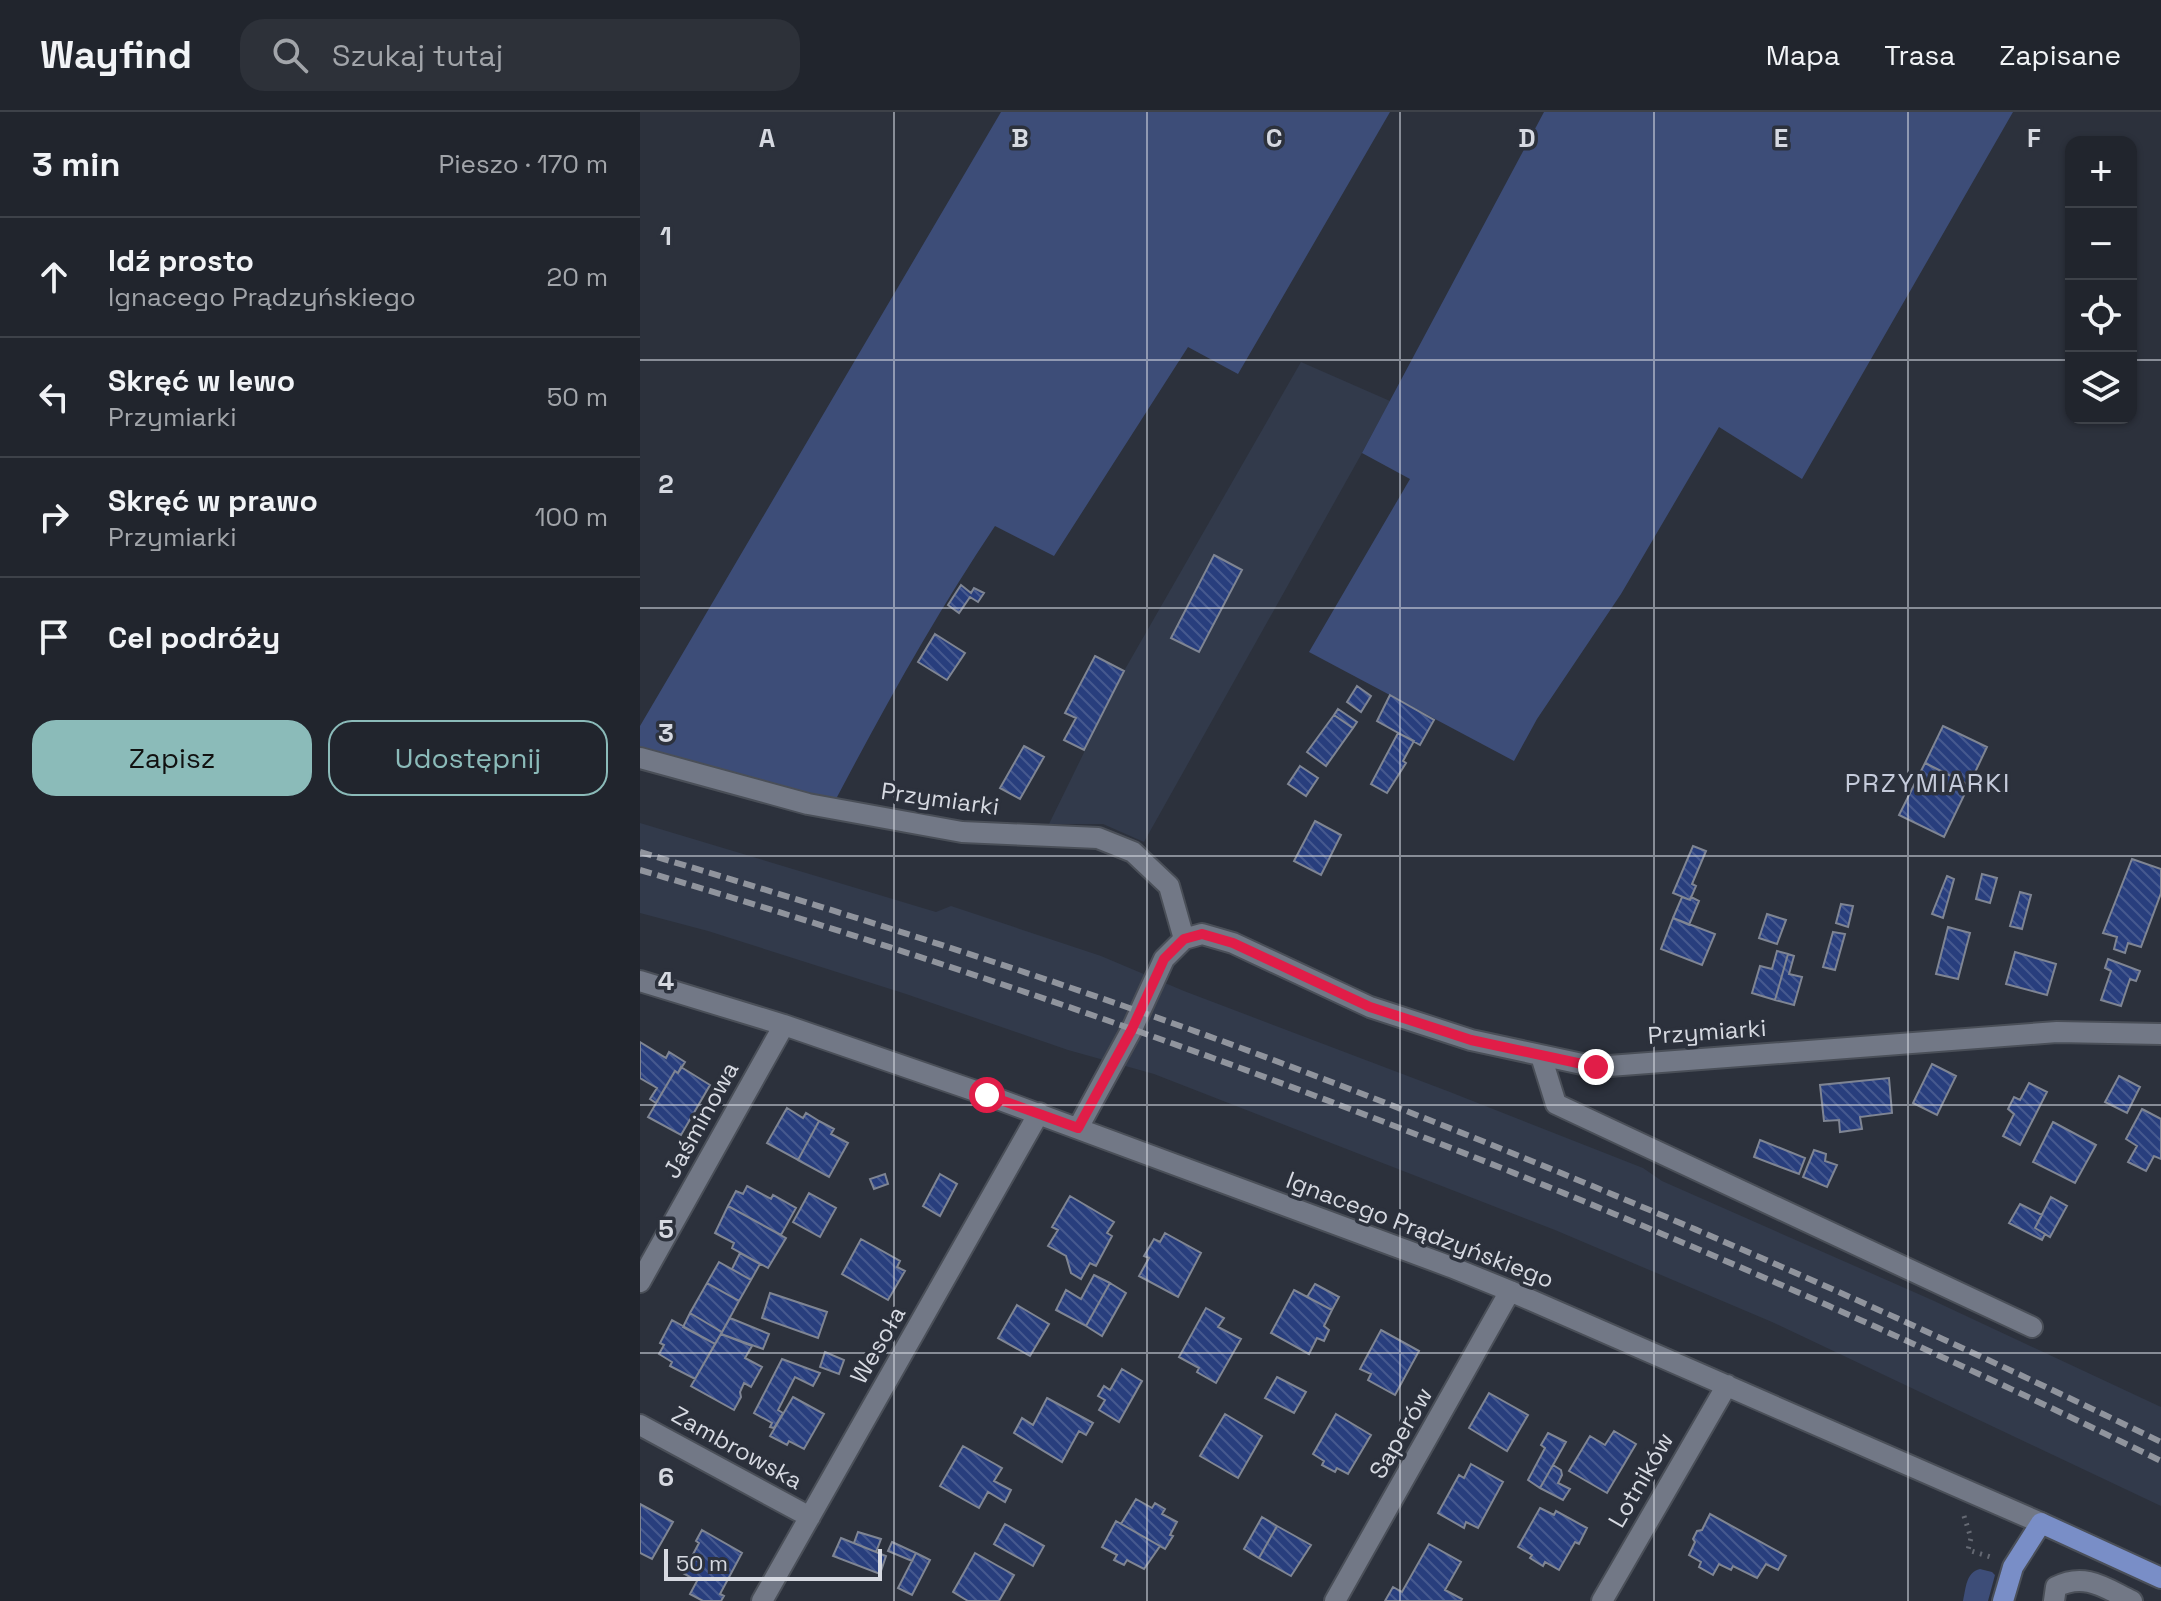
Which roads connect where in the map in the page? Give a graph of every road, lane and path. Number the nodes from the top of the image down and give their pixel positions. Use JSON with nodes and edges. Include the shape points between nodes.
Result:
{"nodes":[{"id":1,"x":640,"y":758,"type":"edge"},
{"id":2,"x":1184,"y":939,"type":"junction"},
{"id":3,"x":640,"y":981,"type":"edge"},
{"id":4,"x":784,"y":1025,"type":"junction"},
{"id":5,"x":2161,"y":1034,"type":"edge"},
{"id":6,"x":1541,"y":1056,"type":"junction"},
{"id":7,"x":1039,"y":1113,"type":"junction"},
{"id":8,"x":1078,"y":1128,"type":"junction"},
{"id":9,"x":640,"y":1282,"type":"edge"},
{"id":10,"x":1510,"y":1291,"type":"junction"},
{"id":11,"x":2032,"y":1327,"type":"dead end"},
{"id":12,"x":1727,"y":1385,"type":"junction"},
{"id":13,"x":640,"y":1425,"type":"edge"},
{"id":14,"x":1963,"y":1514,"type":"dead end"},
{"id":15,"x":810,"y":1517,"type":"junction"},
{"id":16,"x":2041,"y":1523,"type":"junction"},
{"id":17,"x":1994,"y":1558,"type":"dead end"},
{"id":18,"x":2161,"y":1578,"type":"edge"},
{"id":19,"x":762,"y":1601,"type":"edge"},
{"id":20,"x":1335,"y":1601,"type":"edge"},
{"id":21,"x":1602,"y":1601,"type":"edge"},
{"id":22,"x":2003,"y":1601,"type":"edge"},
{"id":23,"x":2054,"y":1601,"type":"edge"},
{"id":24,"x":2132,"y":1601,"type":"edge"}],
"edges":[{"from":1,"to":2,"type":"street","name":"Przymiarki","via":[[808,804],[962,832],[1098,838],[1133,852],[1169,886]]},
{"from":2,"to":6,"type":"street","name":"Przymiarki","via":[[1202,934],[1233,943],[1370,1007]]},
{"from":2,"to":8,"type":"street","via":[[1164,959]]},
{"from":3,"to":4,"type":"street","name":"Ignacego Prądzyńskiego"},
{"from":4,"to":7,"type":"street","name":"Ignacego Prądzyńskiego"},
{"from":4,"to":9,"type":"street","name":"Jaśminowa"},
{"from":5,"to":6,"type":"street","name":"Przymiarki","via":[[2057,1032],[1596,1067]]},
{"from":6,"to":11,"type":"street","via":[[1556,1104]]},
{"from":7,"to":8,"type":"street","name":"Ignacego Prądzyńskiego"},
{"from":7,"to":15,"type":"street","name":"Wesoła"},
{"from":8,"to":10,"type":"street","name":"Ignacego Prądzyńskiego"},
{"from":10,"to":12,"type":"street","name":"Ignacego Prądzyńskiego"},
{"from":10,"to":20,"type":"street","name":"Saperów"},
{"from":12,"to":16,"type":"street","name":"Ignacego Prądzyńskiego"},
{"from":12,"to":21,"type":"street","name":"Lotników"},
{"from":13,"to":15,"type":"street","name":"Zambrowska"},
{"from":14,"to":17,"type":"path","via":[[1971,1538],[1968,1550]]},
{"from":15,"to":19,"type":"street","name":"Wesoła"},
{"from":16,"to":18,"type":"main road","name":"Ignacego Prądzyńskiego"},
{"from":16,"to":22,"type":"main road","via":[[2013,1567]]},
{"from":23,"to":24,"type":"street","via":[[2056,1587],[2068,1581],[2091,1581]]}]}
